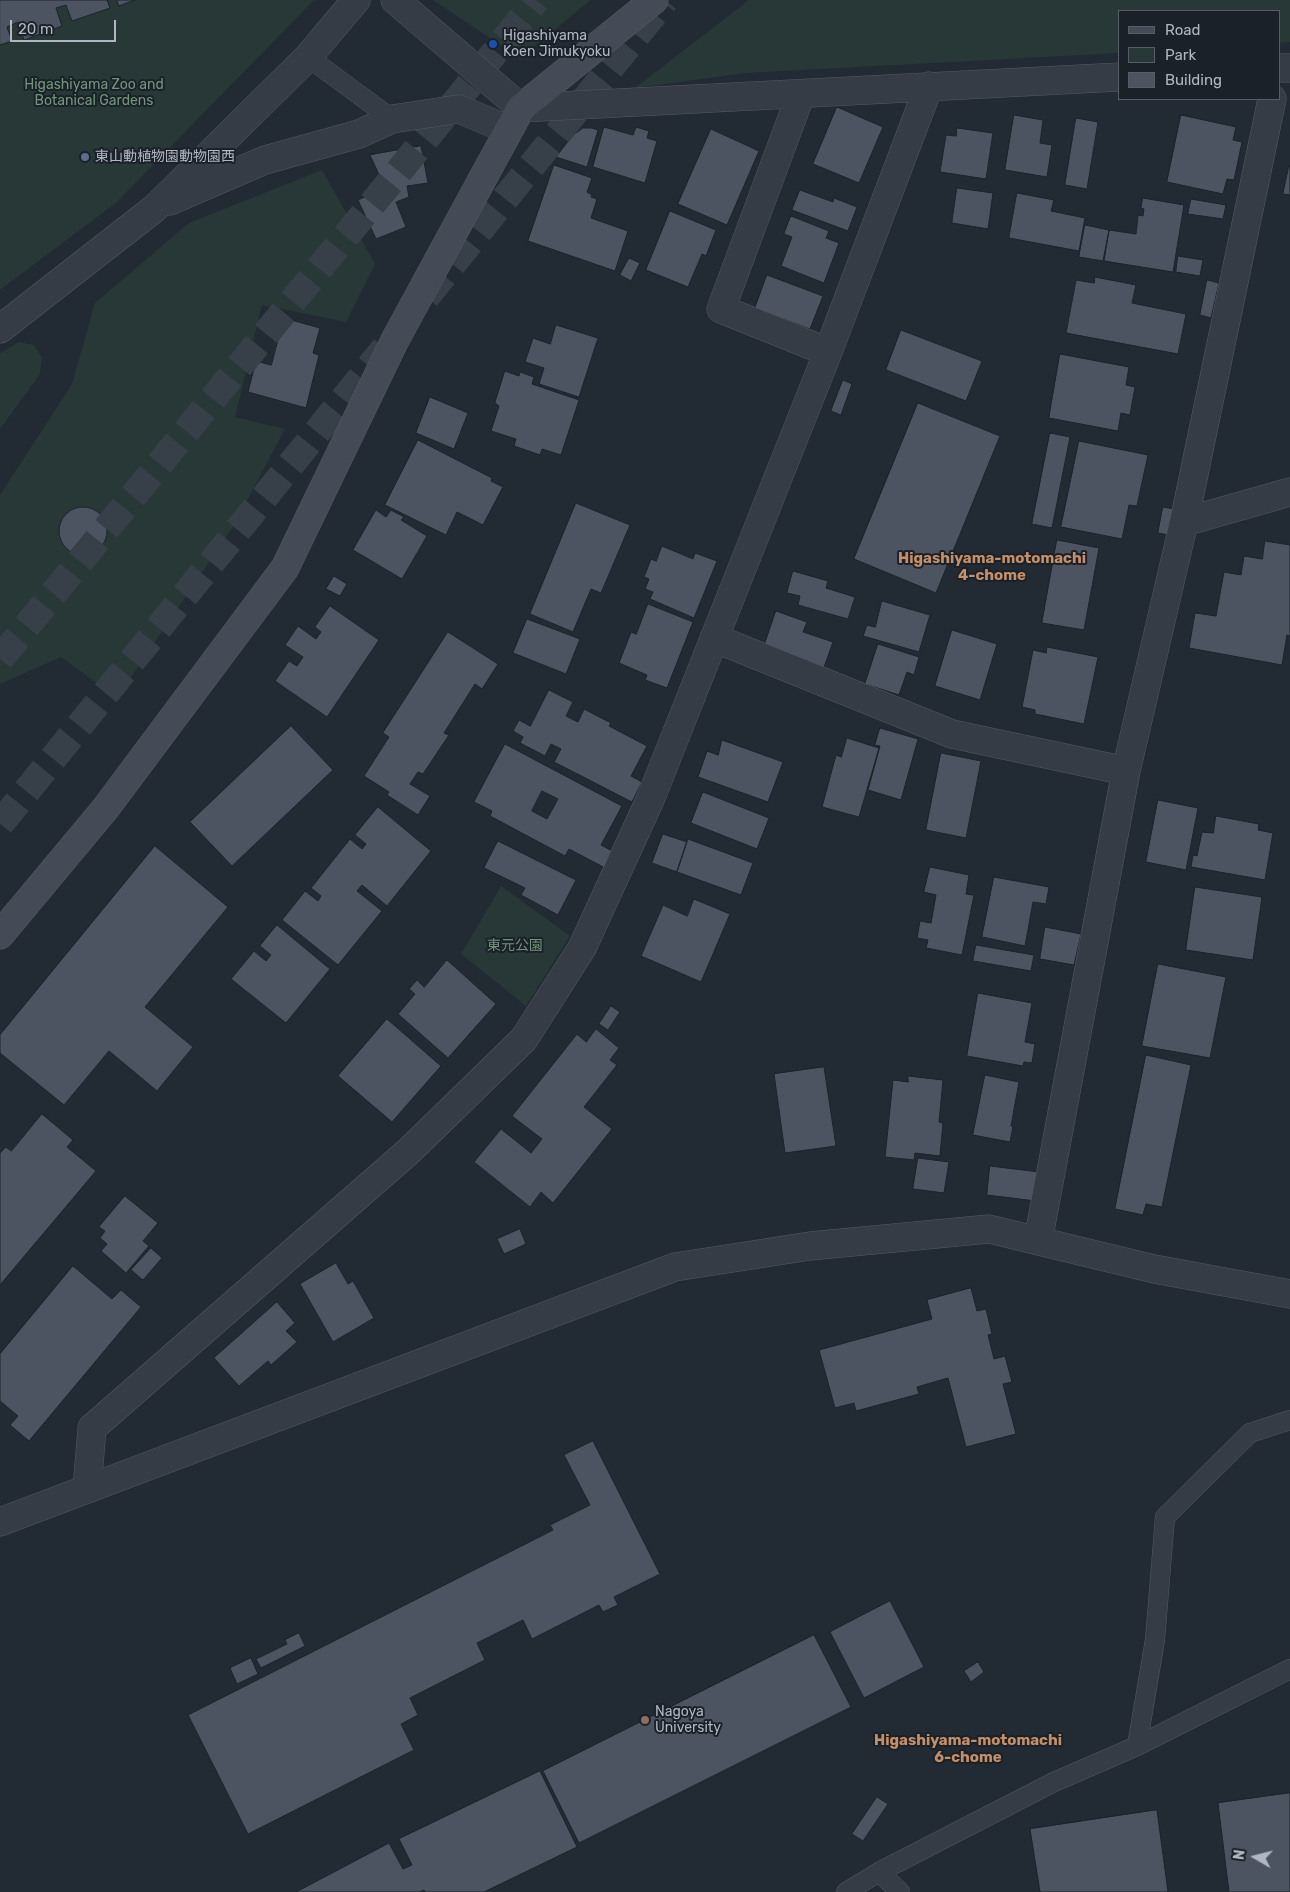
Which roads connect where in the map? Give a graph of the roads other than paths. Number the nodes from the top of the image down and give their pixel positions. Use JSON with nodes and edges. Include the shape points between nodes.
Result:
{"nodes":[{"id":1,"x":356,"y":0,"type":"edge"},
{"id":2,"x":395,"y":0,"type":"edge"},
{"id":3,"x":654,"y":0,"type":"edge"},
{"id":4,"x":308,"y":57,"type":"junction"},
{"id":5,"x":1118,"y":76,"type":"edge"},
{"id":6,"x":929,"y":86,"type":"junction"},
{"id":7,"x":802,"y":94,"type":"junction"},
{"id":8,"x":1272,"y":100,"type":"edge"},
{"id":9,"x":392,"y":119,"type":"junction"},
{"id":10,"x":515,"y":119,"type":"junction"},
{"id":11,"x":155,"y":208,"type":"junction"},
{"id":12,"x":0,"y":329,"type":"edge"},
{"id":13,"x":828,"y":352,"type":"junction"},
{"id":14,"x":1290,"y":492,"type":"edge"},
{"id":15,"x":1184,"y":522,"type":"junction"},
{"id":16,"x":714,"y":638,"type":"junction"},
{"id":17,"x":1126,"y":771,"type":"junction"},
{"id":18,"x":0,"y":935,"type":"edge"},
{"id":19,"x":1038,"y":1241,"type":"junction"},
{"id":20,"x":1290,"y":1294,"type":"edge"},
{"id":21,"x":1290,"y":1420,"type":"edge"},
{"id":22,"x":87,"y":1489,"type":"junction"},
{"id":23,"x":0,"y":1522,"type":"edge"},
{"id":24,"x":1290,"y":1669,"type":"edge"},
{"id":25,"x":1136,"y":1746,"type":"junction"},
{"id":26,"x":879,"y":1872,"type":"junction"},
{"id":27,"x":846,"y":1892,"type":"edge"},
{"id":28,"x":900,"y":1892,"type":"edge"}],
"edges":[{"from":1,"to":4,"type":"street"},
{"from":2,"to":10,"type":"street"},
{"from":3,"to":10,"type":"street"},
{"from":4,"to":9,"type":"lane"},
{"from":4,"to":11,"type":"street"},
{"from":5,"to":6,"type":"street"},
{"from":6,"to":7,"type":"street"},
{"from":6,"to":13,"type":"street"},
{"from":7,"to":10,"type":"street"},
{"from":7,"to":13,"type":"street","via":[[721,309]]},
{"from":8,"to":15,"type":"street"},
{"from":9,"to":10,"type":"street","via":[[459,109]]},
{"from":9,"to":11,"type":"street","via":[[359,134],[265,160]]},
{"from":10,"to":18,"type":"street","via":[[395,340],[285,568],[105,809]]},
{"from":11,"to":12,"type":"street"},
{"from":13,"to":16,"type":"street"},
{"from":14,"to":15,"type":"street"},
{"from":15,"to":17,"type":"street"},
{"from":16,"to":17,"type":"street","via":[[952,734]]},
{"from":16,"to":22,"type":"street","via":[[650,800],[582,948],[524,1039],[408,1152],[92,1428]]},
{"from":17,"to":19,"type":"street"},
{"from":19,"to":20,"type":"street","via":[[1154,1269]]},
{"from":19,"to":22,"type":"street","via":[[989,1229],[810,1246],[675,1267]]},
{"from":21,"to":25,"type":"lane","via":[[1250,1433],[1165,1516],[1155,1640]]},
{"from":22,"to":23,"type":"street"},
{"from":24,"to":25,"type":"lane"},
{"from":25,"to":26,"type":"lane","via":[[1054,1782]]},
{"from":26,"to":27,"type":"lane"},
{"from":26,"to":28,"type":"lane"}]}
